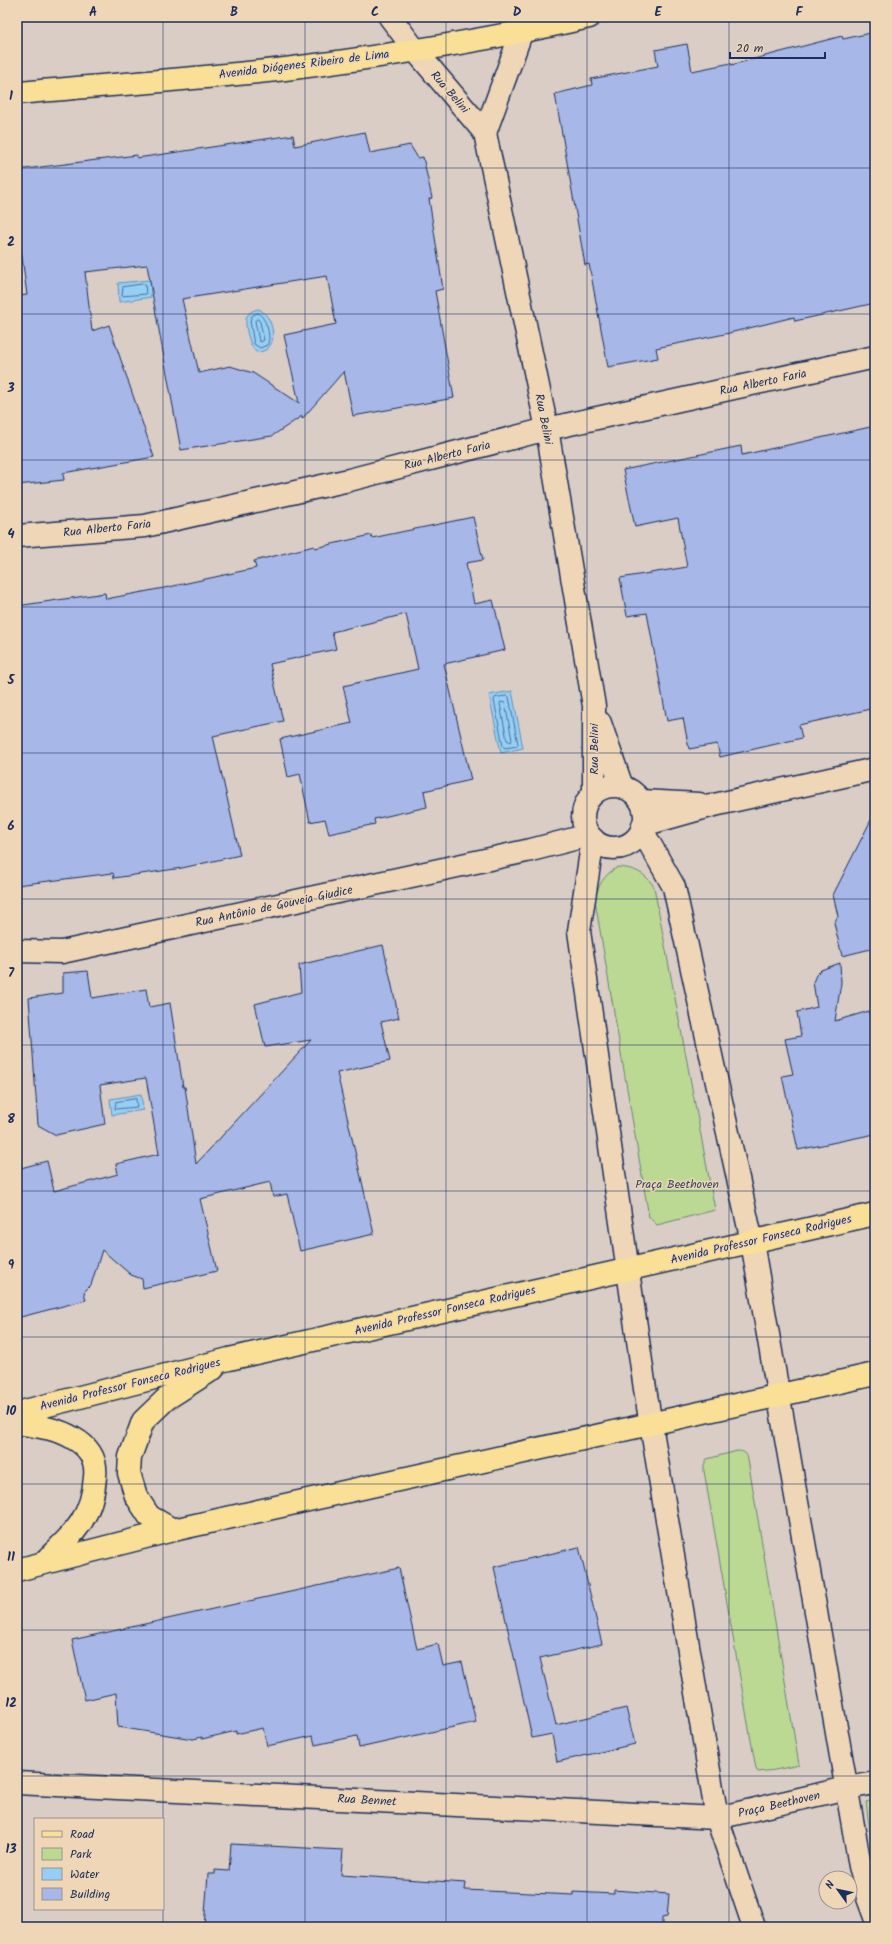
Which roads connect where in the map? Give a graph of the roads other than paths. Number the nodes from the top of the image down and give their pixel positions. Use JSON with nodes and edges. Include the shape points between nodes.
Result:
{"nodes":[{"id":1,"x":390,"y":17,"type":"edge"},
{"id":2,"x":589,"y":17,"type":"edge"},
{"id":3,"x":523,"y":25,"type":"edge"},
{"id":4,"x":415,"y":50,"type":"junction"},
{"id":5,"x":17,"y":93,"type":"edge"},
{"id":6,"x":485,"y":133,"type":"junction"},
{"id":7,"x":875,"y":357,"type":"edge"},
{"id":8,"x":547,"y":429,"type":"junction"},
{"id":9,"x":17,"y":536,"type":"edge"},
{"id":10,"x":594,"y":706,"type":"junction"},
{"id":11,"x":875,"y":769,"type":"edge"},
{"id":12,"x":622,"y":787,"type":"junction"},
{"id":13,"x":594,"y":792,"type":"junction"},
{"id":14,"x":641,"y":800,"type":"junction"},
{"id":15,"x":714,"y":805,"type":"junction"},
{"id":16,"x":643,"y":828,"type":"junction"},
{"id":17,"x":588,"y":831,"type":"junction"},
{"id":18,"x":17,"y":951,"type":"edge"},
{"id":19,"x":875,"y":1214,"type":"edge"},
{"id":20,"x":752,"y":1242,"type":"junction"},
{"id":21,"x":629,"y":1269,"type":"junction"},
{"id":22,"x":229,"y":1359,"type":"junction"},
{"id":23,"x":875,"y":1374,"type":"edge"},
{"id":24,"x":779,"y":1396,"type":"junction"},
{"id":25,"x":17,"y":1413,"type":"edge"},
{"id":26,"x":17,"y":1423,"type":"edge"},
{"id":27,"x":652,"y":1425,"type":"junction"},
{"id":28,"x":173,"y":1530,"type":"junction"},
{"id":29,"x":40,"y":1565,"type":"junction"},
{"id":30,"x":17,"y":1570,"type":"edge"},
{"id":31,"x":17,"y":1783,"type":"edge"},
{"id":32,"x":875,"y":1783,"type":"edge"},
{"id":33,"x":847,"y":1788,"type":"junction"},
{"id":34,"x":717,"y":1818,"type":"junction"},
{"id":35,"x":875,"y":1917,"type":"edge"},
{"id":36,"x":754,"y":1927,"type":"edge"}],
"edges":[{"from":1,"to":4,"type":"street","name":"Rua Belini"},
{"from":2,"to":3,"type":"main road","name":"Avenida Diógenes Ribeiro de Lima"},
{"from":3,"to":4,"type":"main road","name":"Avenida Diógenes Ribeiro de Lima"},
{"from":3,"to":6,"type":"street"},
{"from":4,"to":5,"type":"main road","name":"Avenida Diógenes Ribeiro de Lima","via":[[284,69]]},
{"from":4,"to":6,"type":"street","name":"Rua Belini"},
{"from":6,"to":8,"type":"street","name":"Rua Belini"},
{"from":7,"to":8,"type":"street","name":"Rua Alberto Faria"},
{"from":8,"to":9,"type":"street","name":"Rua Alberto Faria","via":[[349,480],[145,526]]},
{"from":8,"to":10,"type":"street","name":"Rua Belini"},
{"from":10,"to":12,"type":"street","name":"Rua Belini"},
{"from":10,"to":13,"type":"street","name":"Rua Belini"},
{"from":11,"to":15,"type":"street"},
{"from":12,"to":13,"type":"street","via":[[608,786]]},
{"from":12,"to":14,"type":"street","via":[[633,792]]},
{"from":13,"to":17,"type":"street","via":[[586,804]]},
{"from":14,"to":15,"type":"street"},
{"from":14,"to":16,"type":"street","via":[[644,808]]},
{"from":15,"to":16,"type":"street"},
{"from":16,"to":17,"type":"street","via":[[635,840],[614,848],[603,845]]},
{"from":16,"to":20,"type":"street","via":[[674,887]]},
{"from":17,"to":18,"type":"street","name":"Rua Antônio de Gouveia Giudice","via":[[531,850],[62,952]]},
{"from":17,"to":21,"type":"street","via":[[579,931]]},
{"from":19,"to":20,"type":"main road","name":"Avenida Professor Fonseca Rodrigues"},
{"from":20,"to":21,"type":"main road","name":"Avenida Professor Fonseca Rodrigues"},
{"from":20,"to":24,"type":"street"},
{"from":21,"to":22,"type":"main road","name":"Avenida Professor Fonseca Rodrigues"},
{"from":21,"to":27,"type":"street"},
{"from":22,"to":25,"type":"main road","name":"Avenida Professor Fonseca Rodrigues"},
{"from":22,"to":28,"type":"main road","via":[[166,1399],[143,1421],[130,1457],[129,1473],[136,1496],[149,1516]]},
{"from":23,"to":24,"type":"main road"},
{"from":24,"to":27,"type":"main road"},
{"from":24,"to":33,"type":"street"},
{"from":26,"to":29,"type":"main road","via":[[57,1431],[74,1438],[90,1451],[96,1466],[94,1496],[85,1518],[70,1537]]},
{"from":27,"to":28,"type":"main road"},
{"from":27,"to":34,"type":"street"},
{"from":28,"to":29,"type":"main road"},
{"from":29,"to":30,"type":"main road"},
{"from":31,"to":34,"type":"street","name":"Rua Bennet"},
{"from":32,"to":33,"type":"street","name":"Praça Beethoven"},
{"from":33,"to":34,"type":"street","name":"Praça Beethoven"},
{"from":33,"to":35,"type":"street","via":[[860,1866]]},
{"from":34,"to":36,"type":"street"}]}
